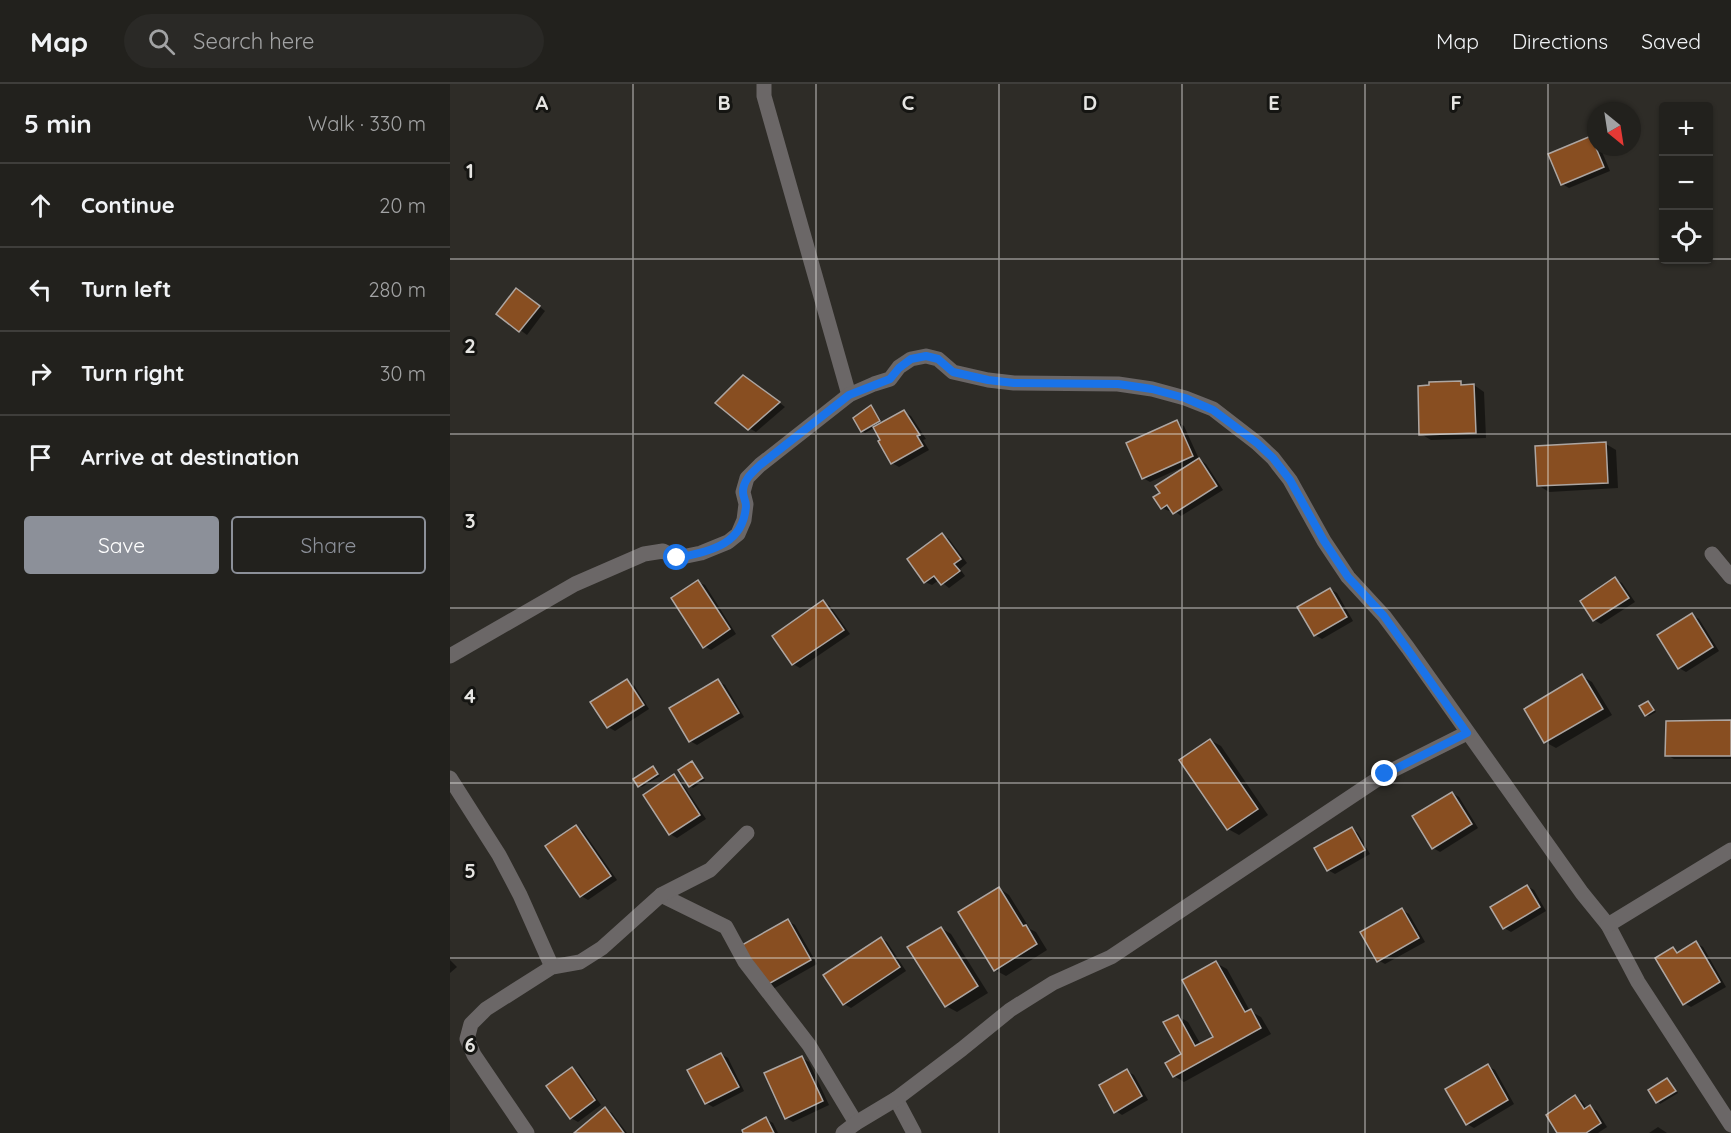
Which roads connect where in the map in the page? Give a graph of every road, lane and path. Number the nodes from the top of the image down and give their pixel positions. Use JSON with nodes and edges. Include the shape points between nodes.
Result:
{"nodes":[{"id":1,"x":764,"y":84,"type":"edge"},
{"id":2,"x":849,"y":395,"type":"junction"},
{"id":3,"x":1712,"y":554,"type":"dead end"},
{"id":4,"x":1731,"y":577,"type":"edge"},
{"id":5,"x":450,"y":656,"type":"edge"},
{"id":6,"x":1467,"y":733,"type":"junction"},
{"id":7,"x":450,"y":778,"type":"edge"},
{"id":8,"x":747,"y":832,"type":"dead end"},
{"id":9,"x":1731,"y":850,"type":"edge"},
{"id":10,"x":661,"y":895,"type":"junction"},
{"id":11,"x":1608,"y":925,"type":"junction"},
{"id":12,"x":552,"y":967,"type":"junction"},
{"id":13,"x":896,"y":1099,"type":"junction"},
{"id":14,"x":856,"y":1123,"type":"junction"},
{"id":15,"x":1731,"y":1125,"type":"edge"},
{"id":16,"x":527,"y":1133,"type":"edge"},
{"id":17,"x":843,"y":1133,"type":"edge"},
{"id":18,"x":914,"y":1133,"type":"edge"}],
"edges":[{"from":1,"to":2,"type":"street","via":[[764,96]]},
{"from":2,"to":5,"type":"street","via":[[747,478],[744,520],[738,534],[728,542],[677,558],[663,551],[644,554],[575,584]]},
{"from":2,"to":6,"type":"street","via":[[890,379],[911,359],[926,356],[938,359],[953,372],[988,380],[1118,384],[1185,398],[1213,410],[1273,458],[1348,577],[1384,616]]},
{"from":3,"to":4,"type":"street"},
{"from":6,"to":11,"type":"street"},
{"from":6,"to":13,"type":"street","via":[[1385,774],[1111,957],[1053,983],[1010,1010]]},
{"from":7,"to":12,"type":"street","via":[[499,855]]},
{"from":8,"to":10,"type":"street","via":[[710,870]]},
{"from":9,"to":11,"type":"street"},
{"from":10,"to":12,"type":"street","via":[[602,948],[580,962]]},
{"from":10,"to":14,"type":"street","via":[[726,927],[745,962],[809,1045]]},
{"from":11,"to":15,"type":"street","via":[[1638,982]]},
{"from":12,"to":16,"type":"street","via":[[486,1009],[471,1024],[467,1039],[483,1071]]},
{"from":13,"to":14,"type":"street"},
{"from":13,"to":18,"type":"street"},
{"from":14,"to":17,"type":"street"}]}
